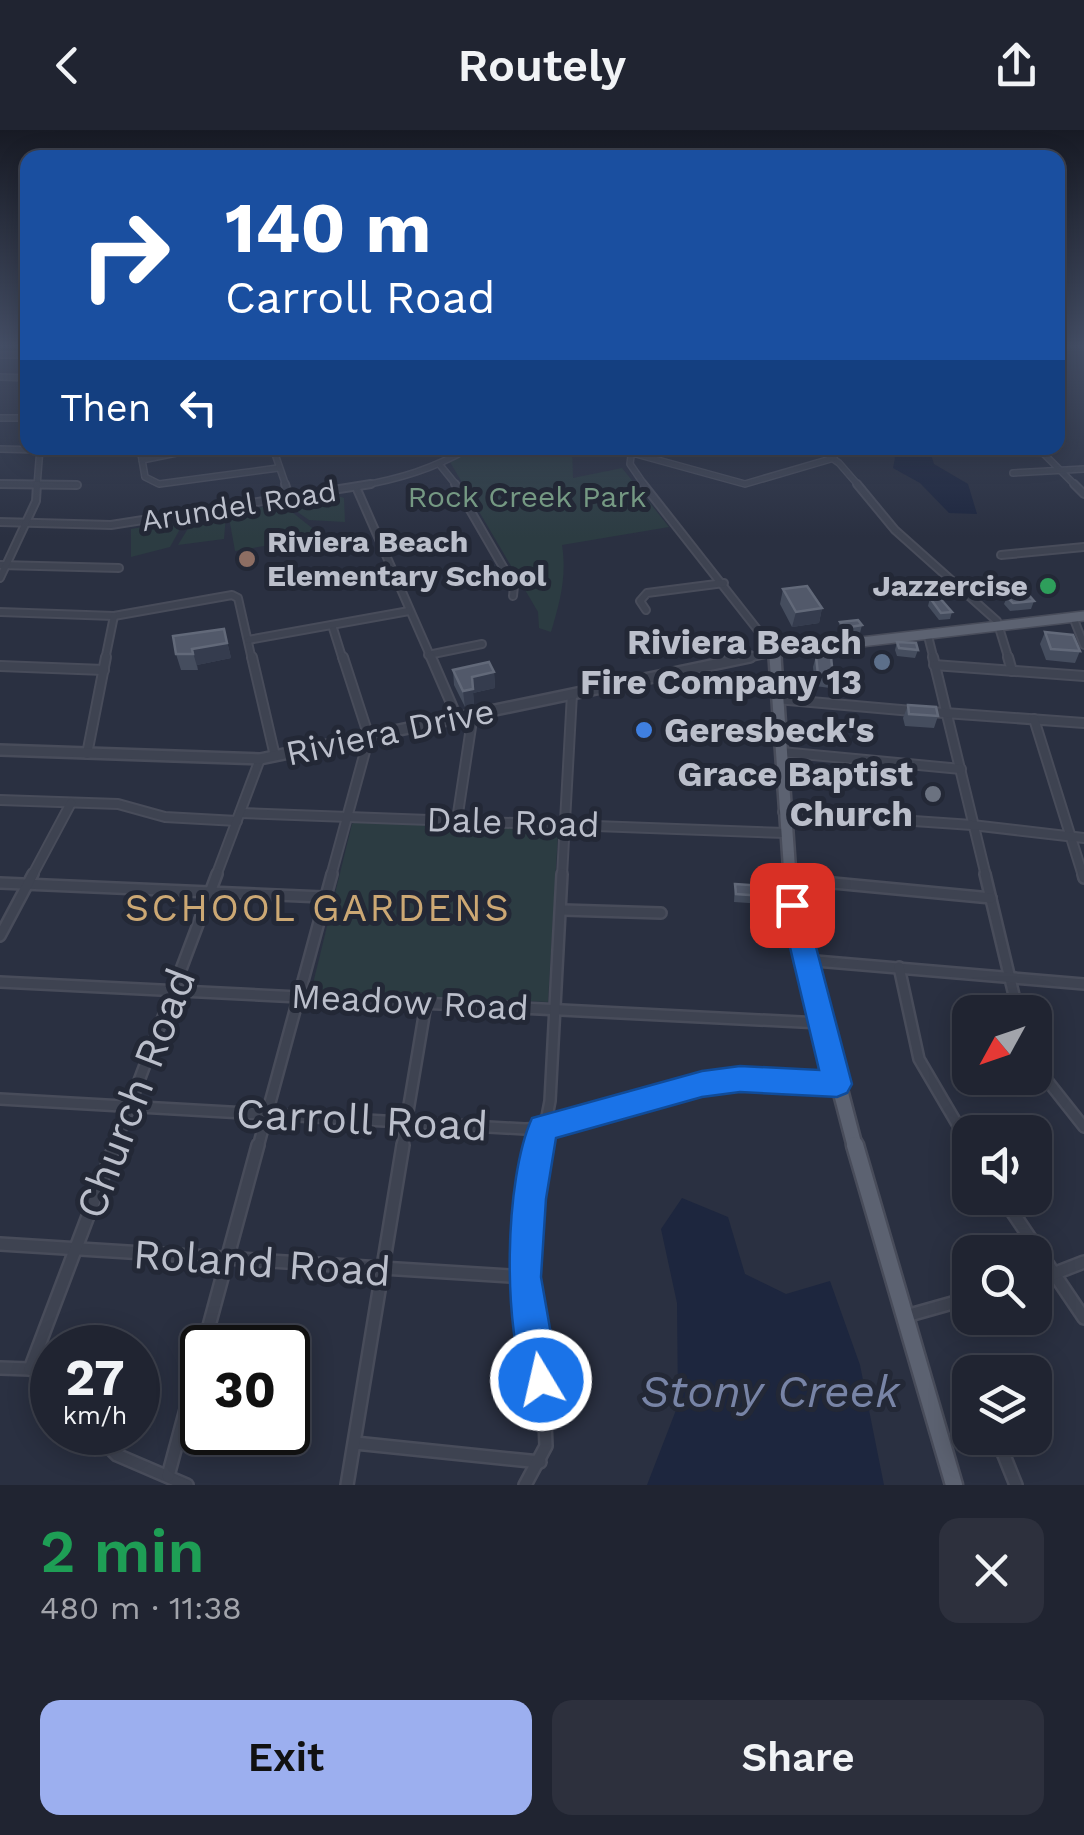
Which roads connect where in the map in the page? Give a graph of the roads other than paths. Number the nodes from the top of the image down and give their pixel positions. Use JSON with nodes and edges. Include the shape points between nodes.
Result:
{"nodes":[{"id":1,"x":40,"y":455,"type":"edge"},
{"id":2,"x":141,"y":455,"type":"edge"},
{"id":3,"x":167,"y":455,"type":"edge"},
{"id":4,"x":275,"y":455,"type":"edge"},
{"id":5,"x":457,"y":455,"type":"edge"},
{"id":6,"x":632,"y":455,"type":"edge"},
{"id":7,"x":648,"y":455,"type":"edge"},
{"id":8,"x":829,"y":455,"type":"edge"},
{"id":9,"x":1045,"y":455,"type":"edge"},
{"id":10,"x":834,"y":458,"type":"junction"},
{"id":11,"x":142,"y":460,"type":"junction"},
{"id":12,"x":440,"y":465,"type":"junction"},
{"id":13,"x":278,"y":468,"type":"junction"},
{"id":14,"x":1084,"y":469,"type":"edge"},
{"id":15,"x":1060,"y":470,"type":"junction"},
{"id":16,"x":1013,"y":472,"type":"dead end"},
{"id":17,"x":0,"y":484,"type":"edge"},
{"id":18,"x":38,"y":485,"type":"junction"},
{"id":19,"x":76,"y":485,"type":"dead end"},
{"id":20,"x":356,"y":487,"type":"junction"},
{"id":21,"x":1084,"y":494,"type":"edge"},
{"id":22,"x":289,"y":497,"type":"junction"},
{"id":23,"x":0,"y":522,"type":"edge"},
{"id":24,"x":26,"y":523,"type":"junction"},
{"id":25,"x":1084,"y":547,"type":"edge"},
{"id":26,"x":1001,"y":555,"type":"dead end"},
{"id":27,"x":3,"y":565,"type":"edge"},
{"id":28,"x":118,"y":568,"type":"dead end"},
{"id":29,"x":0,"y":578,"type":"edge"},
{"id":30,"x":724,"y":583,"type":"junction"},
{"id":31,"x":513,"y":596,"type":"dead end"},
{"id":32,"x":646,"y":610,"type":"dead end"},
{"id":33,"x":0,"y":612,"type":"edge"},
{"id":34,"x":409,"y":612,"type":"junction"},
{"id":35,"x":114,"y":616,"type":"junction"},
{"id":36,"x":1078,"y":617,"type":"edge"},
{"id":37,"x":332,"y":625,"type":"junction"},
{"id":38,"x":1000,"y":628,"type":"junction"},
{"id":39,"x":928,"y":636,"type":"junction"},
{"id":40,"x":248,"y":640,"type":"junction"},
{"id":41,"x":482,"y":644,"type":"dead end"},
{"id":42,"x":1084,"y":645,"type":"edge"},
{"id":43,"x":774,"y":652,"type":"junction"},
{"id":44,"x":428,"y":655,"type":"junction"},
{"id":45,"x":934,"y":665,"type":"junction"},
{"id":46,"x":0,"y":666,"type":"edge"},
{"id":47,"x":104,"y":670,"type":"junction"},
{"id":48,"x":1012,"y":670,"type":"junction"},
{"id":49,"x":1084,"y":676,"type":"edge"},
{"id":50,"x":572,"y":694,"type":"junction"},
{"id":51,"x":777,"y":699,"type":"junction"},
{"id":52,"x":473,"y":714,"type":"junction"},
{"id":53,"x":948,"y":714,"type":"junction"},
{"id":54,"x":456,"y":717,"type":"junction"},
{"id":55,"x":1034,"y":720,"type":"junction"},
{"id":56,"x":1084,"y":723,"type":"edge"},
{"id":57,"x":369,"y":736,"type":"junction"},
{"id":58,"x":0,"y":750,"type":"edge"},
{"id":59,"x":780,"y":752,"type":"junction"},
{"id":60,"x":86,"y":754,"type":"junction"},
{"id":61,"x":275,"y":756,"type":"junction"},
{"id":62,"x":260,"y":760,"type":"junction"},
{"id":63,"x":961,"y":769,"type":"junction"},
{"id":64,"x":0,"y":800,"type":"edge"},
{"id":65,"x":71,"y":803,"type":"junction"},
{"id":66,"x":783,"y":812,"type":"junction"},
{"id":67,"x":349,"y":814,"type":"junction"},
{"id":68,"x":238,"y":817,"type":"junction"},
{"id":69,"x":457,"y":820,"type":"junction"},
{"id":70,"x":566,"y":824,"type":"junction"},
{"id":71,"x":972,"y":825,"type":"junction"},
{"id":72,"x":785,"y":833,"type":"junction"},
{"id":73,"x":1071,"y":837,"type":"junction"},
{"id":74,"x":1084,"y":838,"type":"edge"},
{"id":75,"x":1084,"y":878,"type":"edge"},
{"id":76,"x":788,"y":879,"type":"junction"},
{"id":77,"x":0,"y":883,"type":"edge"},
{"id":78,"x":28,"y":884,"type":"junction"},
{"id":79,"x":211,"y":892,"type":"junction"},
{"id":80,"x":324,"y":898,"type":"junction"},
{"id":81,"x":990,"y":898,"type":"junction"},
{"id":82,"x":563,"y":910,"type":"junction"},
{"id":83,"x":661,"y":913,"type":"dead end"},
{"id":84,"x":0,"y":936,"type":"edge"},
{"id":85,"x":804,"y":960,"type":"junction"},
{"id":86,"x":900,"y":967,"type":"junction"},
{"id":87,"x":1008,"y":976,"type":"junction"},
{"id":88,"x":0,"y":982,"type":"edge"},
{"id":89,"x":1084,"y":984,"type":"edge"},
{"id":90,"x":174,"y":991,"type":"junction"},
{"id":91,"x":1013,"y":995,"type":"edge"},
{"id":92,"x":301,"y":996,"type":"junction"},
{"id":93,"x":426,"y":1004,"type":"junction"},
{"id":94,"x":556,"y":1010,"type":"junction"},
{"id":95,"x":821,"y":1023,"type":"junction"},
{"id":96,"x":837,"y":1084,"type":"junction"},
{"id":97,"x":1052,"y":1086,"type":"edge"},
{"id":98,"x":0,"y":1099,"type":"edge"},
{"id":99,"x":128,"y":1106,"type":"junction"},
{"id":100,"x":268,"y":1114,"type":"junction"},
{"id":101,"x":952,"y":1118,"type":"edge"},
{"id":102,"x":408,"y":1122,"type":"junction"},
{"id":103,"x":1084,"y":1127,"type":"edge"},
{"id":104,"x":542,"y":1128,"type":"junction"},
{"id":105,"x":1015,"y":1215,"type":"edge"},
{"id":106,"x":0,"y":1244,"type":"edge"},
{"id":107,"x":76,"y":1250,"type":"junction"},
{"id":108,"x":227,"y":1260,"type":"junction"},
{"id":109,"x":1084,"y":1262,"type":"edge"},
{"id":110,"x":385,"y":1270,"type":"junction"},
{"id":111,"x":1054,"y":1276,"type":"junction"},
{"id":112,"x":525,"y":1277,"type":"junction"},
{"id":113,"x":952,"y":1303,"type":"edge"},
{"id":114,"x":906,"y":1316,"type":"junction"},
{"id":115,"x":1084,"y":1318,"type":"edge"},
{"id":116,"x":47,"y":1325,"type":"edge"},
{"id":117,"x":209,"y":1325,"type":"edge"},
{"id":118,"x":0,"y":1368,"type":"edge"},
{"id":119,"x":30,"y":1369,"type":"edge"},
{"id":120,"x":180,"y":1432,"type":"edge"},
{"id":121,"x":355,"y":1443,"type":"junction"},
{"id":122,"x":116,"y":1455,"type":"edge"},
{"id":123,"x":1004,"y":1455,"type":"edge"},
{"id":124,"x":540,"y":1462,"type":"junction"},
{"id":125,"x":168,"y":1476,"type":"junction"},
{"id":126,"x":187,"y":1485,"type":"edge"},
{"id":127,"x":348,"y":1485,"type":"edge"},
{"id":128,"x":525,"y":1485,"type":"edge"},
{"id":129,"x":954,"y":1485,"type":"edge"},
{"id":130,"x":1016,"y":1485,"type":"edge"}],
"edges":[{"from":1,"to":18,"type":"street"},
{"from":2,"to":11,"type":"street"},
{"from":3,"to":11,"type":"street"},
{"from":4,"to":13,"type":"street"},
{"from":5,"to":12,"type":"street","name":"Arundel Road"},
{"from":6,"to":30,"type":"street","via":[[635,474]]},
{"from":7,"to":10,"type":"street","via":[[745,484]]},
{"from":8,"to":10,"type":"street"},
{"from":9,"to":15,"type":"street"},
{"from":10,"to":38,"type":"street","via":[[894,530]]},
{"from":11,"to":13,"type":"street","via":[[145,477],[159,484]]},
{"from":12,"to":20,"type":"street","name":"Arundel Road"},
{"from":12,"to":31,"type":"street","via":[[514,586]]},
{"from":13,"to":22,"type":"street"},
{"from":14,"to":15,"type":"street"},
{"from":15,"to":16,"type":"street"},
{"from":15,"to":21,"type":"street"},
{"from":17,"to":18,"type":"street"},
{"from":18,"to":19,"type":"street"},
{"from":18,"to":24,"type":"street"},
{"from":20,"to":22,"type":"street","name":"Arundel Road"},
{"from":20,"to":34,"type":"street"},
{"from":22,"to":24,"type":"street","name":"Arundel Road","via":[[111,526]]},
{"from":23,"to":24,"type":"street","name":"Arundel Road"},
{"from":24,"to":27,"type":"street"},
{"from":25,"to":26,"type":"street"},
{"from":27,"to":28,"type":"street"},
{"from":27,"to":29,"type":"street"},
{"from":30,"to":32,"type":"street","via":[[646,593],[640,601]]},
{"from":30,"to":43,"type":"street"},
{"from":33,"to":35,"type":"street"},
{"from":34,"to":37,"type":"street"},
{"from":34,"to":44,"type":"street"},
{"from":35,"to":40,"type":"street","via":[[232,595]]},
{"from":35,"to":47,"type":"street"},
{"from":36,"to":38,"type":"main road"},
{"from":36,"to":42,"type":"street"},
{"from":37,"to":40,"type":"street"},
{"from":37,"to":57,"type":"street"},
{"from":38,"to":39,"type":"main road"},
{"from":38,"to":48,"type":"street"},
{"from":39,"to":43,"type":"main road"},
{"from":39,"to":45,"type":"street"},
{"from":40,"to":61,"type":"street"},
{"from":41,"to":44,"type":"street"},
{"from":43,"to":50,"type":"street","name":"Riviera Drive"},
{"from":43,"to":51,"type":"main road"},
{"from":44,"to":54,"type":"street"},
{"from":45,"to":48,"type":"street"},
{"from":45,"to":53,"type":"street"},
{"from":46,"to":47,"type":"street"},
{"from":47,"to":60,"type":"street"},
{"from":48,"to":49,"type":"street"},
{"from":50,"to":52,"type":"street","name":"Riviera Drive"},
{"from":50,"to":70,"type":"street"},
{"from":51,"to":53,"type":"street"},
{"from":51,"to":59,"type":"main road"},
{"from":52,"to":54,"type":"street","name":"Riviera Drive"},
{"from":52,"to":69,"type":"street"},
{"from":53,"to":55,"type":"street"},
{"from":53,"to":63,"type":"street"},
{"from":54,"to":57,"type":"street","name":"Riviera Drive"},
{"from":55,"to":56,"type":"street"},
{"from":55,"to":73,"type":"street"},
{"from":57,"to":61,"type":"street","name":"Riviera Drive"},
{"from":57,"to":67,"type":"street"},
{"from":58,"to":60,"type":"street","name":"Riviera Drive"},
{"from":59,"to":63,"type":"street"},
{"from":59,"to":66,"type":"main road"},
{"from":60,"to":62,"type":"street","name":"Riviera Drive"},
{"from":61,"to":62,"type":"street","name":"Riviera Drive"},
{"from":62,"to":68,"type":"street","name":"Church Road"},
{"from":63,"to":71,"type":"street"},
{"from":64,"to":65,"type":"street","name":"Dale Road"},
{"from":65,"to":68,"type":"street","name":"Dale Road","via":[[139,807],[165,818]]},
{"from":65,"to":78,"type":"street"},
{"from":66,"to":71,"type":"street"},
{"from":66,"to":72,"type":"main road"},
{"from":67,"to":68,"type":"street","name":"Dale Road"},
{"from":67,"to":69,"type":"street","name":"Dale Road"},
{"from":67,"to":80,"type":"street"},
{"from":68,"to":79,"type":"street","name":"Church Road"},
{"from":69,"to":70,"type":"street","name":"Dale Road"},
{"from":70,"to":72,"type":"street","name":"Dale Road"},
{"from":70,"to":82,"type":"street"},
{"from":71,"to":73,"type":"street"},
{"from":71,"to":81,"type":"street"},
{"from":72,"to":76,"type":"main road"},
{"from":73,"to":74,"type":"street"},
{"from":73,"to":75,"type":"street"},
{"from":76,"to":81,"type":"street"},
{"from":76,"to":85,"type":"main road"},
{"from":77,"to":78,"type":"street"},
{"from":78,"to":79,"type":"street"},
{"from":78,"to":84,"type":"street"},
{"from":79,"to":80,"type":"street"},
{"from":79,"to":90,"type":"street","name":"Church Road"},
{"from":80,"to":92,"type":"street"},
{"from":81,"to":87,"type":"street"},
{"from":82,"to":83,"type":"street"},
{"from":82,"to":94,"type":"street"},
{"from":85,"to":86,"type":"street"},
{"from":85,"to":95,"type":"main road"},
{"from":86,"to":87,"type":"street"},
{"from":86,"to":101,"type":"street","via":[[919,1059]]},
{"from":87,"to":89,"type":"street"},
{"from":87,"to":91,"type":"street"},
{"from":88,"to":90,"type":"street","name":"Meadow Road"},
{"from":90,"to":92,"type":"street","name":"Meadow Road"},
{"from":90,"to":99,"type":"street","name":"Church Road"},
{"from":92,"to":93,"type":"street","name":"Meadow Road"},
{"from":92,"to":100,"type":"street"},
{"from":93,"to":94,"type":"street","name":"Meadow Road"},
{"from":93,"to":102,"type":"street"},
{"from":94,"to":95,"type":"street","name":"Meadow Road"},
{"from":94,"to":104,"type":"street"},
{"from":95,"to":96,"type":"main road"},
{"from":96,"to":104,"type":"street","name":"Carroll Road","via":[[702,1084]]},
{"from":96,"to":114,"type":"main road"},
{"from":97,"to":103,"type":"street"},
{"from":98,"to":99,"type":"street","name":"Carroll Road"},
{"from":99,"to":100,"type":"street","name":"Carroll Road"},
{"from":99,"to":107,"type":"street","name":"Church Road"},
{"from":100,"to":102,"type":"street","name":"Carroll Road"},
{"from":100,"to":108,"type":"street"},
{"from":102,"to":104,"type":"street","name":"Carroll Road"},
{"from":102,"to":110,"type":"street"},
{"from":104,"to":112,"type":"street"},
{"from":105,"to":111,"type":"street"},
{"from":106,"to":107,"type":"street","name":"Roland Road"},
{"from":107,"to":108,"type":"street","name":"Roland Road"},
{"from":107,"to":116,"type":"street","name":"Church Road"},
{"from":108,"to":110,"type":"street","name":"Roland Road"},
{"from":108,"to":117,"type":"street"},
{"from":109,"to":111,"type":"street"},
{"from":110,"to":112,"type":"street","name":"Roland Road"},
{"from":110,"to":121,"type":"street"},
{"from":111,"to":115,"type":"street"},
{"from":112,"to":124,"type":"street","via":[[544,1396],[546,1446]]},
{"from":113,"to":114,"type":"street"},
{"from":114,"to":129,"type":"main road"},
{"from":118,"to":119,"type":"street"},
{"from":120,"to":125,"type":"street"},
{"from":121,"to":124,"type":"street"},
{"from":121,"to":127,"type":"street"},
{"from":122,"to":125,"type":"street"},
{"from":123,"to":130,"type":"street"},
{"from":124,"to":128,"type":"street"},
{"from":125,"to":126,"type":"street"}]}
